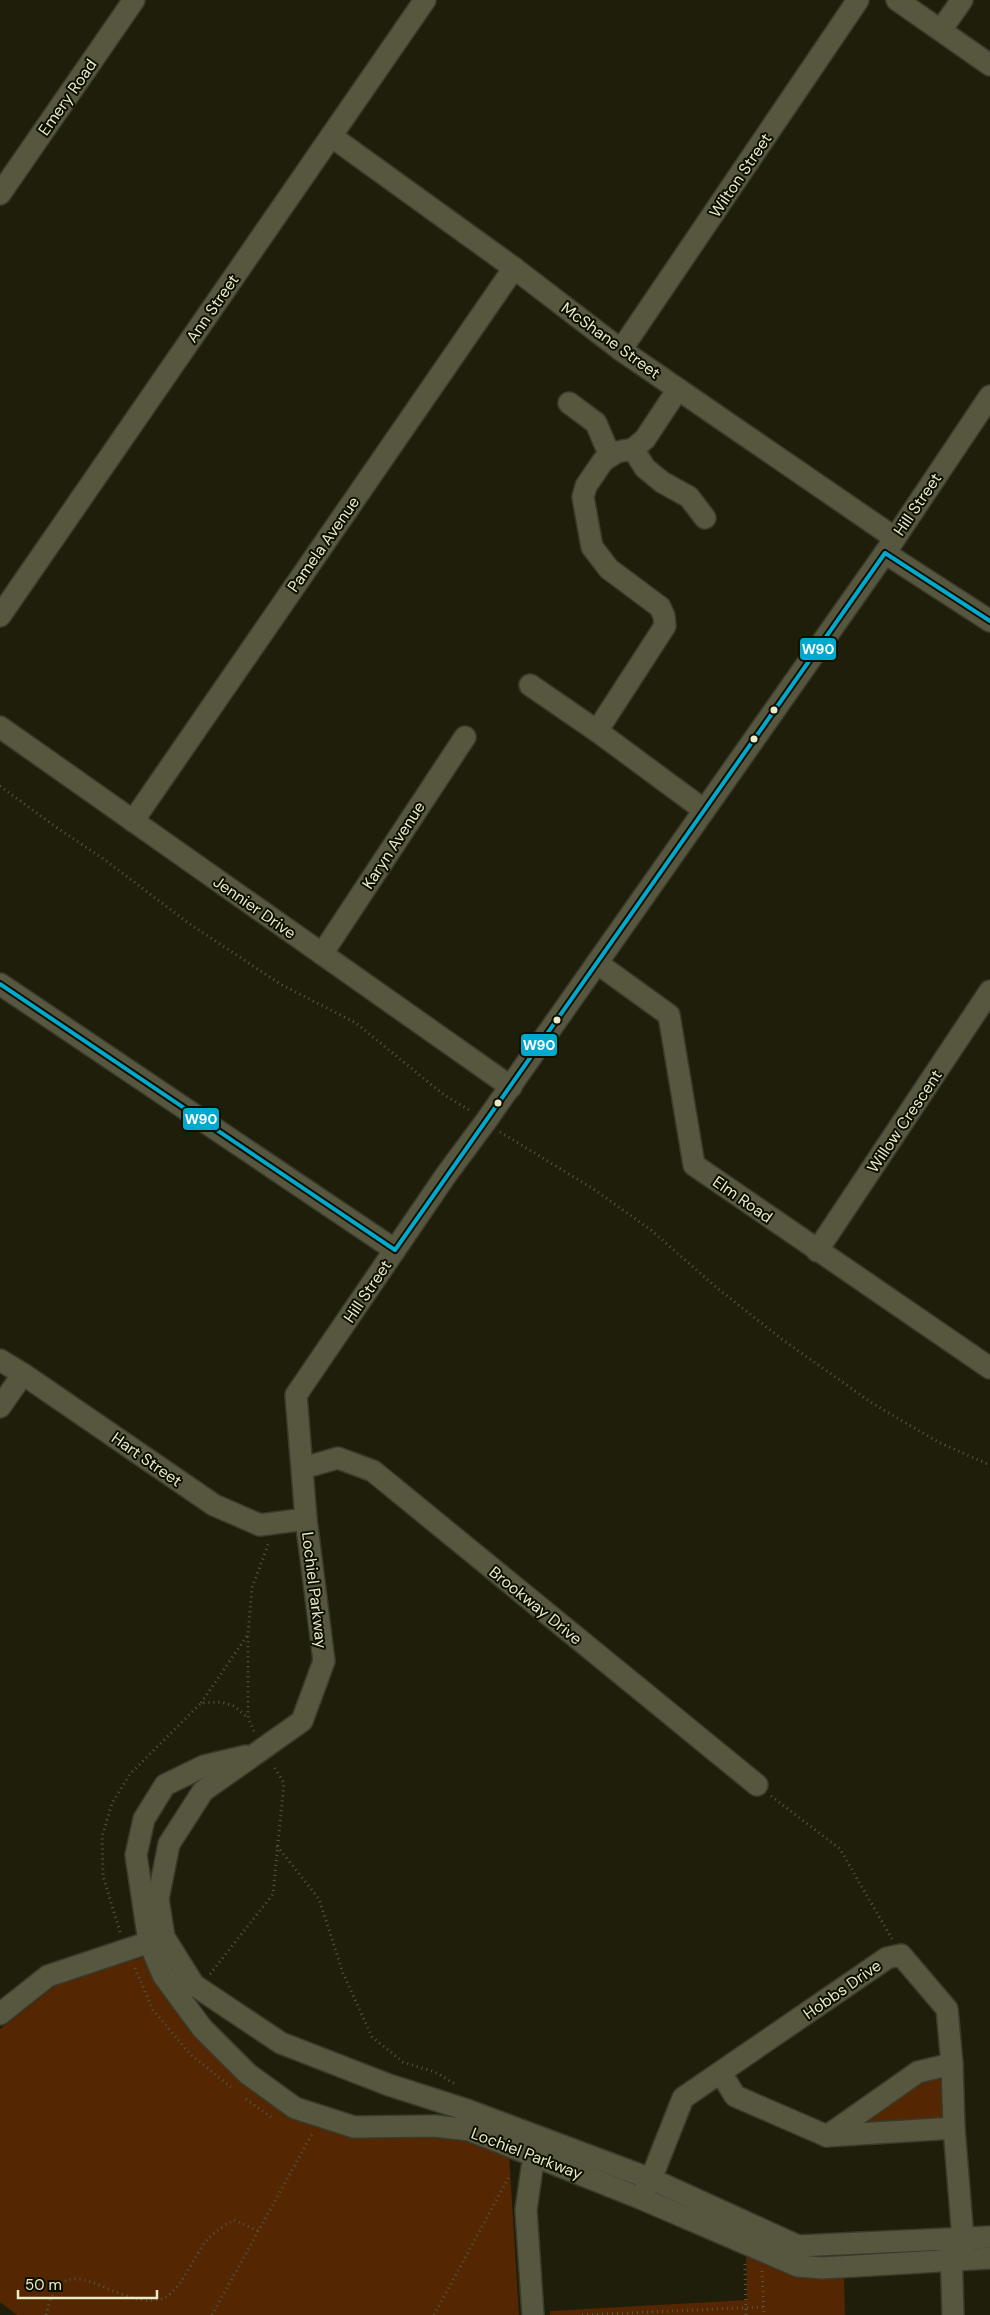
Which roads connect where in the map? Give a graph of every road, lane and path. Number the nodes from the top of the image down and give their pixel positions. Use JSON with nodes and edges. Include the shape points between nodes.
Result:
{"nodes":[{"id":1,"x":134,"y":0,"type":"edge"},
{"id":2,"x":425,"y":0,"type":"edge"},
{"id":3,"x":858,"y":0,"type":"edge"},
{"id":4,"x":897,"y":0,"type":"edge"},
{"id":5,"x":962,"y":0,"type":"edge"},
{"id":6,"x":940,"y":30,"type":"junction"},
{"id":7,"x":990,"y":65,"type":"edge"},
{"id":8,"x":331,"y":136,"type":"junction"},
{"id":9,"x":0,"y":194,"type":"edge"},
{"id":10,"x":514,"y":268,"type":"junction"},
{"id":11,"x":621,"y":350,"type":"junction"},
{"id":12,"x":678,"y":389,"type":"junction"},
{"id":13,"x":990,"y":396,"type":"edge"},
{"id":14,"x":569,"y":403,"type":"dead end"},
{"id":15,"x":633,"y":449,"type":"junction"},
{"id":16,"x":610,"y":456,"type":"junction"},
{"id":17,"x":705,"y":518,"type":"dead end"},
{"id":18,"x":890,"y":545,"type":"junction"},
{"id":19,"x":0,"y":615,"type":"edge"},
{"id":20,"x":990,"y":621,"type":"edge"},
{"id":21,"x":530,"y":685,"type":"dead end"},
{"id":22,"x":0,"y":727,"type":"edge"},
{"id":23,"x":597,"y":731,"type":"junction"},
{"id":24,"x":465,"y":737,"type":"dead end"},
{"id":25,"x":704,"y":810,"type":"junction"},
{"id":26,"x":133,"y":821,"type":"junction"},
{"id":27,"x":322,"y":954,"type":"junction"},
{"id":28,"x":597,"y":963,"type":"junction"},
{"id":29,"x":0,"y":984,"type":"edge"},
{"id":30,"x":990,"y":991,"type":"edge"},
{"id":31,"x":510,"y":1087,"type":"junction"},
{"id":32,"x":395,"y":1250,"type":"junction"},
{"id":33,"x":817,"y":1250,"type":"junction"},
{"id":34,"x":0,"y":1360,"type":"edge"},
{"id":35,"x":990,"y":1368,"type":"edge"},
{"id":36,"x":23,"y":1374,"type":"junction"},
{"id":37,"x":0,"y":1407,"type":"edge"},
{"id":38,"x":303,"y":1468,"type":"junction"},
{"id":39,"x":306,"y":1519,"type":"junction"},
{"id":40,"x":276,"y":1523,"type":"junction"},
{"id":41,"x":248,"y":1635,"type":"junction"},
{"id":42,"x":201,"y":1703,"type":"dead end"},
{"id":43,"x":261,"y":1749,"type":"junction"},
{"id":44,"x":756,"y":1785,"type":"joint"},
{"id":45,"x":278,"y":1846,"type":"junction"},
{"id":46,"x":157,"y":1940,"type":"junction"},
{"id":47,"x":901,"y":1955,"type":"junction"},
{"id":48,"x":207,"y":1979,"type":"dead end"},
{"id":49,"x":0,"y":2014,"type":"edge"},
{"id":50,"x":403,"y":2062,"type":"dead end"},
{"id":51,"x":952,"y":2064,"type":"junction"},
{"id":52,"x":721,"y":2073,"type":"junction"},
{"id":53,"x":322,"y":2117,"type":"junction"},
{"id":54,"x":954,"y":2128,"type":"junction"},
{"id":55,"x":827,"y":2136,"type":"junction"},
{"id":56,"x":533,"y":2148,"type":"junction"},
{"id":57,"x":652,"y":2179,"type":"junction"},
{"id":58,"x":640,"y":2198,"type":"junction"},
{"id":59,"x":258,"y":2231,"type":"junction"},
{"id":60,"x":990,"y":2237,"type":"edge"},
{"id":61,"x":753,"y":2247,"type":"junction"},
{"id":62,"x":958,"y":2249,"type":"junction"},
{"id":63,"x":990,"y":2258,"type":"edge"},
{"id":64,"x":764,"y":2306,"type":"junction"},
{"id":65,"x":746,"y":2307,"type":"junction"},
{"id":66,"x":46,"y":2315,"type":"edge"},
{"id":67,"x":212,"y":2315,"type":"edge"},
{"id":68,"x":434,"y":2315,"type":"edge"},
{"id":69,"x":533,"y":2315,"type":"edge"},
{"id":70,"x":582,"y":2315,"type":"edge"},
{"id":71,"x":746,"y":2315,"type":"edge"},
{"id":72,"x":764,"y":2315,"type":"edge"},
{"id":73,"x":953,"y":2315,"type":"edge"}],
"edges":[{"from":1,"to":9,"type":"street","name":"Emery Road"},
{"from":2,"to":8,"type":"street","name":"Ann Street"},
{"from":3,"to":11,"type":"street","name":"Wilton Street"},
{"from":4,"to":6,"type":"street"},
{"from":5,"to":6,"type":"street"},
{"from":6,"to":7,"type":"street"},
{"from":8,"to":10,"type":"street","name":"McShane Street"},
{"from":8,"to":19,"type":"street","name":"Ann Street"},
{"from":10,"to":11,"type":"street","name":"McShane Street"},
{"from":10,"to":26,"type":"street","name":"Pamela Avenue"},
{"from":11,"to":12,"type":"street","name":"McShane Street"},
{"from":12,"to":15,"type":"street","via":[[644,439]]},
{"from":12,"to":18,"type":"street","name":"McShane Street"},
{"from":13,"to":18,"type":"street","name":"Hill Street"},
{"from":14,"to":16,"type":"street","via":[[596,423]]},
{"from":15,"to":16,"type":"street"},
{"from":15,"to":17,"type":"street","via":[[645,468],[689,497]]},
{"from":16,"to":23,"type":"street","via":[[586,486],[583,497],[592,547],[609,570],[660,607],[664,626]]},
{"from":18,"to":20,"type":"street","name":"McShane Street"},
{"from":18,"to":25,"type":"street","name":"Hill Street"},
{"from":21,"to":23,"type":"street"},
{"from":22,"to":26,"type":"street","name":"Jennier Drive"},
{"from":23,"to":25,"type":"street"},
{"from":24,"to":27,"type":"street","name":"Karyn Avenue"},
{"from":25,"to":28,"type":"street","name":"Hill Street"},
{"from":26,"to":27,"type":"street","name":"Jennier Drive"},
{"from":27,"to":31,"type":"street","name":"Jennier Drive"},
{"from":28,"to":31,"type":"street","name":"Hill Street"},
{"from":28,"to":33,"type":"street","name":"Elm Road","via":[[669,1015],[694,1165]]},
{"from":29,"to":32,"type":"street"},
{"from":30,"to":33,"type":"street","name":"Willow Crescent"},
{"from":31,"to":32,"type":"street","name":"Hill Street"},
{"from":32,"to":38,"type":"street","name":"Hill Street","via":[[296,1395]]},
{"from":33,"to":35,"type":"street","name":"Elm Road"},
{"from":34,"to":36,"type":"street","name":"Hart Street"},
{"from":36,"to":37,"type":"street"},
{"from":36,"to":40,"type":"street","name":"Hart Street","via":[[214,1505],[260,1525]]},
{"from":38,"to":39,"type":"street","name":"Hill Street"},
{"from":38,"to":44,"type":"street","name":"Brookway Drive","via":[[338,1458],[373,1471]]},
{"from":39,"to":40,"type":"street","name":"Hart Street"},
{"from":39,"to":43,"type":"street","name":"Lochiel Parkway","via":[[324,1661],[302,1721]]},
{"from":40,"to":41,"type":"path","via":[[252,1588]]},
{"from":41,"to":42,"type":"path"},
{"from":41,"to":43,"type":"path","via":[[248,1718]]},
{"from":43,"to":45,"type":"path","via":[[284,1783]]},
{"from":43,"to":46,"type":"street","name":"Lochiel Parkway","via":[[203,1791],[169,1844],[158,1899]]},
{"from":43,"to":46,"type":"street","name":"Lochiel Parkway","via":[[204,1766],[165,1785],[144,1819],[136,1855]]},
{"from":44,"to":47,"type":"path","via":[[840,1849]]},
{"from":45,"to":48,"type":"path","via":[[273,1894]]},
{"from":45,"to":50,"type":"path","via":[[319,1899],[343,1973],[372,2037]]},
{"from":46,"to":49,"type":"street","via":[[48,1976]]},
{"from":46,"to":53,"type":"street","name":"Lochiel Parkway","via":[[163,1975],[202,2028],[256,2080],[295,2108]]},
{"from":46,"to":56,"type":"street","name":"Lochiel Parkway","via":[[194,1985],[281,2043],[388,2086],[468,2110]]},
{"from":47,"to":51,"type":"street","name":"Hobbs Drive","via":[[947,2009]]},
{"from":47,"to":52,"type":"street","name":"Hobbs Drive","via":[[887,1958]]},
{"from":51,"to":54,"type":"street","name":"Hobbs Drive"},
{"from":51,"to":55,"type":"street","via":[[918,2072]]},
{"from":52,"to":55,"type":"street","via":[[735,2096]]},
{"from":52,"to":57,"type":"street","name":"Hobbs Drive","via":[[683,2098]]},
{"from":53,"to":56,"type":"street","name":"Lochiel Parkway","via":[[354,2127],[435,2126],[469,2130]]},
{"from":53,"to":59,"type":"path"},
{"from":54,"to":55,"type":"street"},
{"from":54,"to":62,"type":"street","name":"Hobbs Drive"},
{"from":56,"to":57,"type":"street","name":"Lochiel Parkway"},
{"from":56,"to":58,"type":"street","name":"Lochiel Parkway"},
{"from":56,"to":68,"type":"path"},
{"from":56,"to":69,"type":"street","via":[[526,2210]]},
{"from":57,"to":58,"type":"street","name":"Hobbs Drive"},
{"from":57,"to":62,"type":"street","name":"Lochiel Parkway","via":[[798,2246]]},
{"from":58,"to":61,"type":"street","name":"Lochiel Parkway"},
{"from":59,"to":66,"type":"path","via":[[234,2220],[220,2228],[207,2240],[173,2293],[160,2300],[127,2298],[77,2278],[65,2280],[55,2287]]},
{"from":59,"to":67,"type":"path"},
{"from":60,"to":62,"type":"street","name":"Lochiel Parkway"},
{"from":61,"to":62,"type":"street","name":"Lochiel Parkway","via":[[798,2266],[822,2268]]},
{"from":61,"to":64,"type":"path"},
{"from":61,"to":65,"type":"path"},
{"from":62,"to":63,"type":"street","name":"Lochiel Parkway"},
{"from":62,"to":73,"type":"street","name":"Hobbs Drive"},
{"from":64,"to":65,"type":"path"},
{"from":64,"to":72,"type":"path"},
{"from":65,"to":70,"type":"path"},
{"from":65,"to":71,"type":"path"}]}
